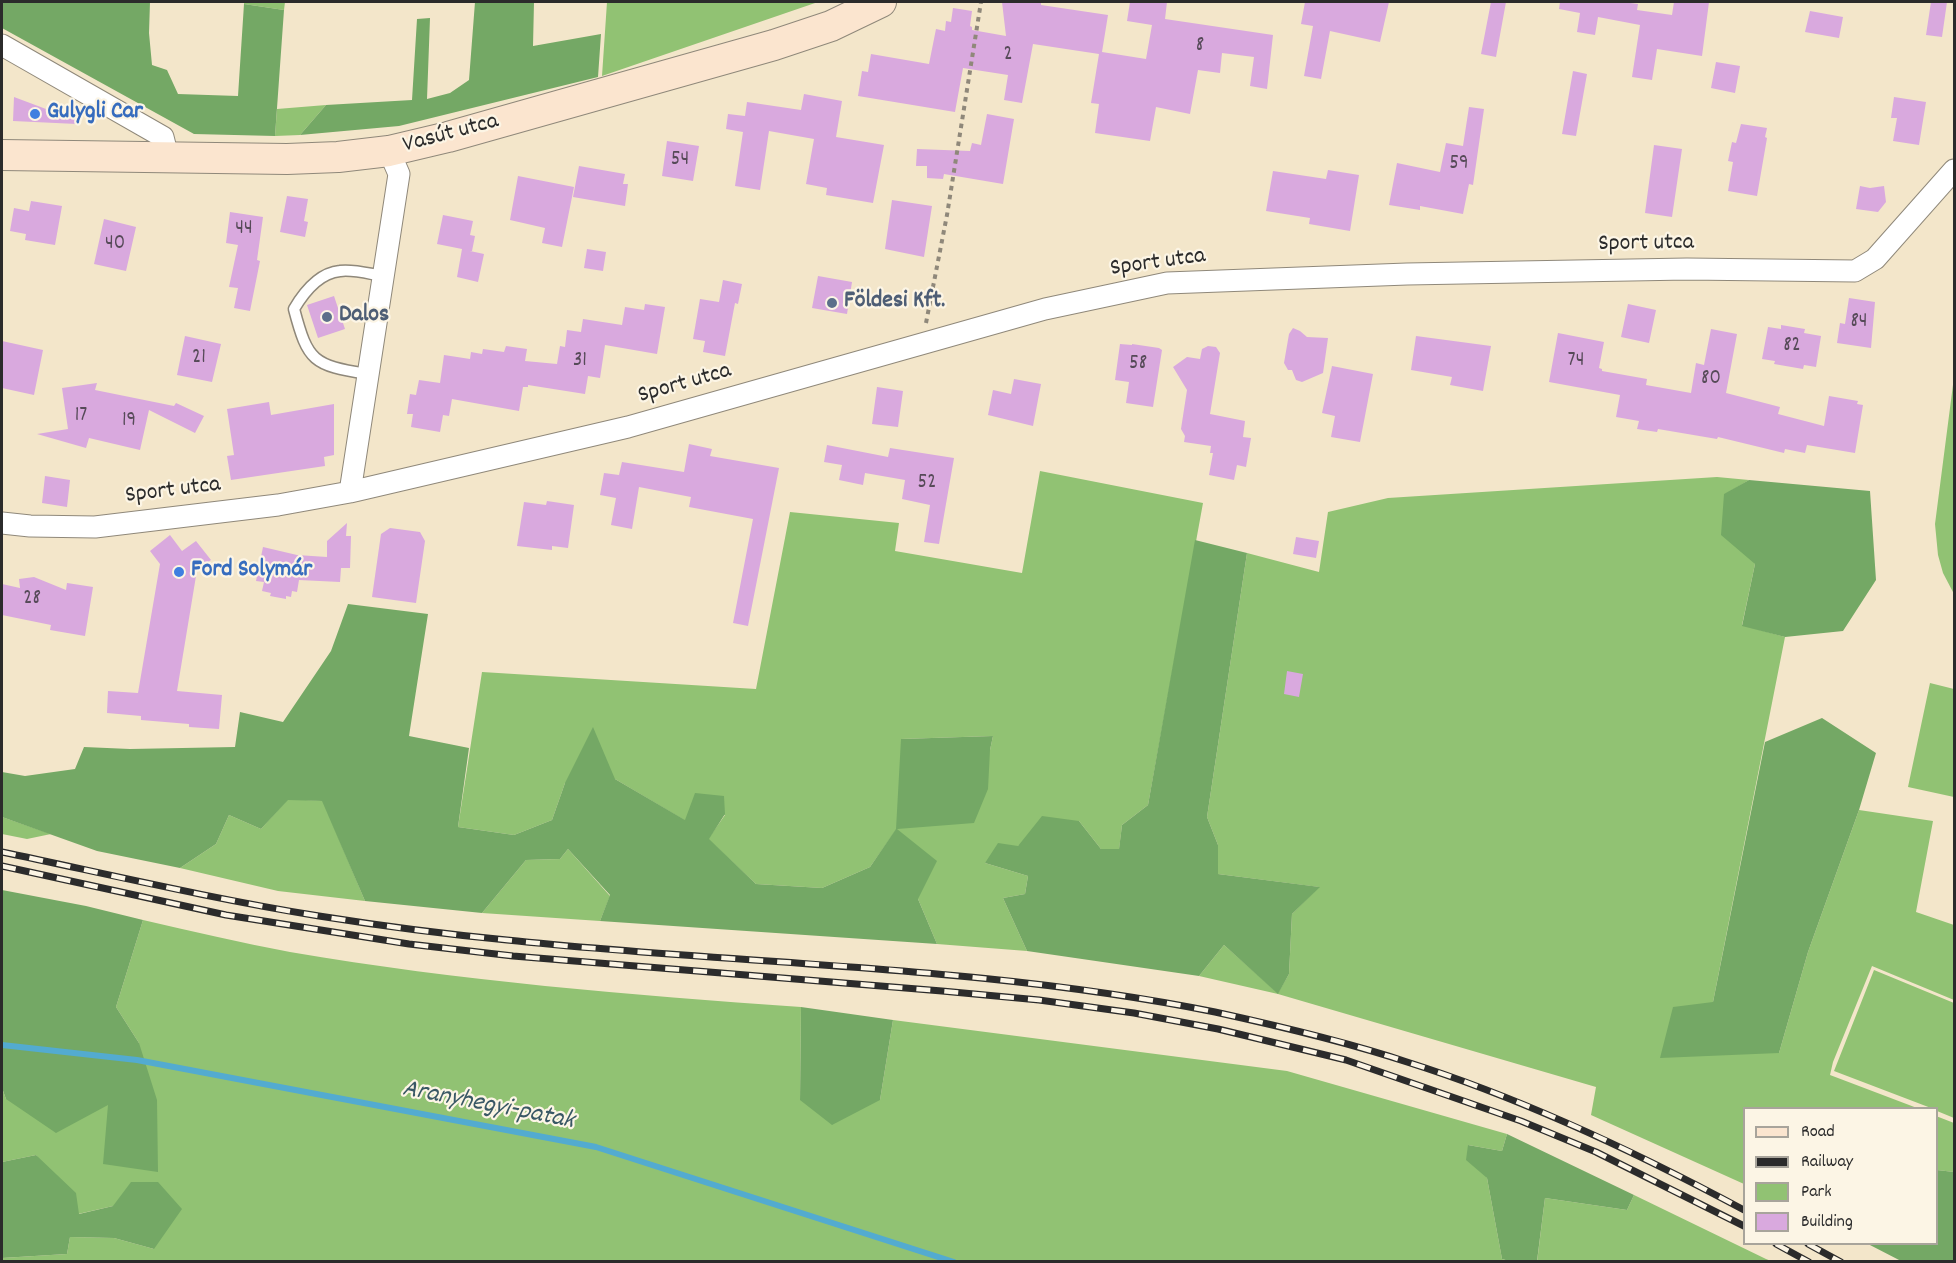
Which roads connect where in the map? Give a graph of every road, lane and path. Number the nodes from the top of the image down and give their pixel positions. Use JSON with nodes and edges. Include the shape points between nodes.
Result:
{"nodes":[{"id":1,"x":881,"y":2,"type":"edge"},
{"id":2,"x":981,"y":2,"type":"edge"},
{"id":3,"x":2,"y":45,"type":"edge"},
{"id":4,"x":389,"y":151,"type":"junction"},
{"id":5,"x":2,"y":155,"type":"edge"},
{"id":6,"x":168,"y":157,"type":"junction"},
{"id":7,"x":1954,"y":170,"type":"edge"},
{"id":8,"x":383,"y":276,"type":"junction"},
{"id":9,"x":926,"y":344,"type":"junction"},
{"id":10,"x":367,"y":374,"type":"junction"},
{"id":11,"x":350,"y":492,"type":"junction"},
{"id":12,"x":2,"y":523,"type":"edge"}],
"edges":[{"from":1,"to":4,"type":"street","name":"Vasút utca","via":[[831,27],[785,42]]},
{"from":2,"to":9,"type":"path","via":[[923,336]]},
{"from":3,"to":6,"type":"street","via":[[163,137]]},
{"from":4,"to":6,"type":"street","name":"Vasút utca","via":[[338,157]]},
{"from":4,"to":8,"type":"street","via":[[399,174]]},
{"from":5,"to":6,"type":"street","name":"Vasút utca"},
{"from":7,"to":9,"type":"street","name":"Sport utca","via":[[1875,260],[1855,271],[1687,269],[1167,283],[1045,309]]},
{"from":8,"to":10,"type":"street"},
{"from":8,"to":10,"type":"lane","via":[[340,271],[318,279],[294,309],[303,343],[315,359]]},
{"from":9,"to":11,"type":"street","name":"Sport utca","via":[[628,427]]},
{"from":10,"to":11,"type":"street"},
{"from":11,"to":12,"type":"street","name":"Sport utca","via":[[278,505],[95,527]]}]}
